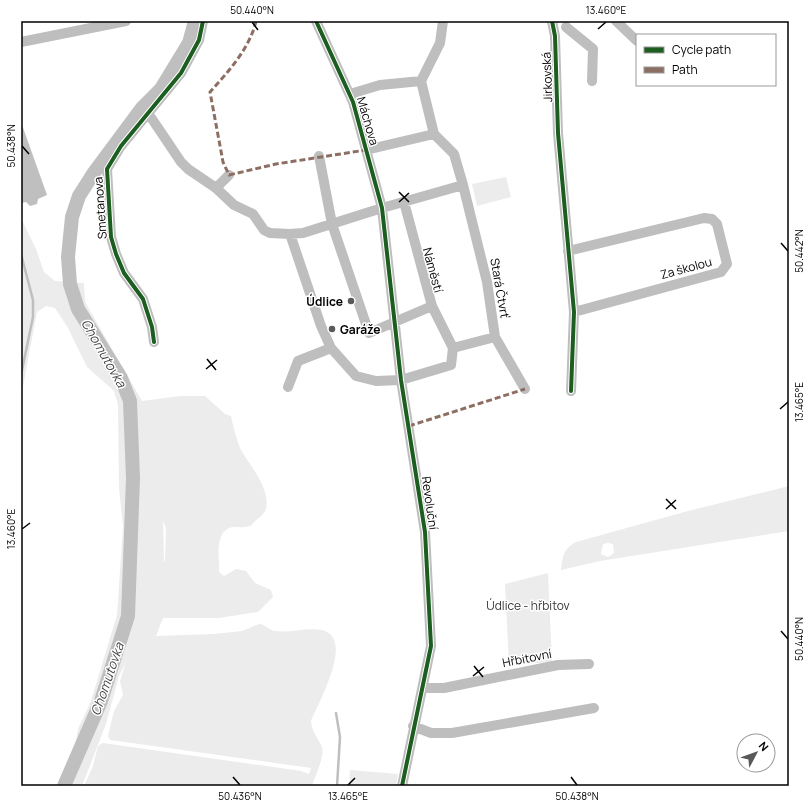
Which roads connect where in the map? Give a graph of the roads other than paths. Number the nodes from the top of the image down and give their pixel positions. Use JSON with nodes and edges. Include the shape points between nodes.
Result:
{"nodes":[{"id":1,"x":126,"y":21,"type":"edge"},
{"id":2,"x":203,"y":21,"type":"edge"},
{"id":3,"x":316,"y":21,"type":"edge"},
{"id":4,"x":443,"y":21,"type":"edge"},
{"id":5,"x":552,"y":21,"type":"edge"},
{"id":6,"x":616,"y":21,"type":"edge"},
{"id":7,"x":569,"y":24,"type":"edge"},
{"id":8,"x":556,"y":36,"type":"junction"},
{"id":9,"x":636,"y":40,"type":"edge"},
{"id":10,"x":21,"y":42,"type":"edge"},
{"id":11,"x":421,"y":81,"type":"junction"},
{"id":12,"x":592,"y":81,"type":"dead end"},
{"id":13,"x":350,"y":94,"type":"junction"},
{"id":14,"x":148,"y":113,"type":"junction"},
{"id":15,"x":434,"y":134,"type":"junction"},
{"id":16,"x":366,"y":150,"type":"junction"},
{"id":17,"x":319,"y":156,"type":"dead end"},
{"id":18,"x":229,"y":175,"type":"dead end"},
{"id":19,"x":463,"y":185,"type":"junction"},
{"id":20,"x":216,"y":188,"type":"junction"},
{"id":21,"x":404,"y":202,"type":"junction"},
{"id":22,"x":382,"y":208,"type":"junction"},
{"id":23,"x":332,"y":224,"type":"junction"},
{"id":24,"x":290,"y":234,"type":"junction"},
{"id":25,"x":568,"y":251,"type":"junction"},
{"id":26,"x":432,"y":306,"type":"junction"},
{"id":27,"x":574,"y":312,"type":"junction"},
{"id":28,"x":395,"y":320,"type":"junction"},
{"id":29,"x":495,"y":338,"type":"junction"},
{"id":30,"x":154,"y":342,"type":"dead end"},
{"id":31,"x":331,"y":348,"type":"junction"},
{"id":32,"x":453,"y":348,"type":"junction"},
{"id":33,"x":401,"y":380,"type":"junction"},
{"id":34,"x":288,"y":387,"type":"dead end"},
{"id":35,"x":525,"y":389,"type":"dead end"},
{"id":36,"x":571,"y":391,"type":"dead end"},
{"id":37,"x":589,"y":664,"type":"dead end"},
{"id":38,"x":423,"y":688,"type":"junction"},
{"id":39,"x":594,"y":708,"type":"dead end"},
{"id":40,"x":413,"y":726,"type":"junction"},
{"id":41,"x":402,"y":786,"type":"edge"}],
"edges":[{"from":1,"to":10,"type":"street"},
{"from":2,"to":14,"type":"street","name":"Smetanova","via":[[198,40],[181,73]]},
{"from":3,"to":13,"type":"street","name":"Máchova"},
{"from":4,"to":11,"type":"street","via":[[440,43]]},
{"from":5,"to":8,"type":"street","name":"Jirkovská"},
{"from":6,"to":9,"type":"street"},
{"from":7,"to":8,"type":"street","name":"Jirkovská"},
{"from":7,"to":12,"type":"street","via":[[594,49]]},
{"from":8,"to":25,"type":"street","name":"Jirkovská","via":[[558,133]]},
{"from":11,"to":13,"type":"street","via":[[380,85]]},
{"from":11,"to":15,"type":"street"},
{"from":13,"to":16,"type":"street","name":"Máchova"},
{"from":14,"to":20,"type":"street","via":[[181,162]]},
{"from":14,"to":30,"type":"street","name":"Smetanova","via":[[121,146],[108,169],[108,198],[111,237],[116,254],[124,273],[142,300],[152,327]]},
{"from":15,"to":16,"type":"street"},
{"from":15,"to":19,"type":"street","name":"Stará Čtvrť","via":[[454,154]]},
{"from":16,"to":22,"type":"street","name":"Máchova"},
{"from":17,"to":23,"type":"street"},
{"from":18,"to":20,"type":"street"},
{"from":19,"to":21,"type":"street"},
{"from":19,"to":29,"type":"street","name":"Stará Čtvrť","via":[[487,282]]},
{"from":20,"to":24,"type":"street","via":[[234,205],[252,214],[264,230],[270,233]]},
{"from":21,"to":22,"type":"street"},
{"from":21,"to":26,"type":"street","name":"Náměstí"},
{"from":22,"to":23,"type":"street"},
{"from":22,"to":28,"type":"street"},
{"from":23,"to":24,"type":"street","via":[[303,233]]},
{"from":23,"to":28,"type":"street","name":"Náměstí","via":[[369,333]]},
{"from":24,"to":31,"type":"street"},
{"from":25,"to":27,"type":"street","name":"Jirkovská"},
{"from":25,"to":27,"type":"street","name":"Za školou","via":[[704,218],[712,219],[717,224],[727,264],[721,272]]},
{"from":26,"to":28,"type":"street","name":"Náměstí"},
{"from":26,"to":32,"type":"street","name":"Náměstí"},
{"from":27,"to":36,"type":"street","name":"Jirkovská"},
{"from":28,"to":33,"type":"street","name":"Revoluční"},
{"from":29,"to":32,"type":"street"},
{"from":29,"to":35,"type":"street","name":"Stará Čtvrť"},
{"from":31,"to":33,"type":"street","via":[[356,376],[376,381]]},
{"from":31,"to":34,"type":"street","via":[[298,361]]},
{"from":32,"to":33,"type":"street","via":[[451,365]]},
{"from":33,"to":38,"type":"street","name":"Revoluční","via":[[425,532],[431,646]]},
{"from":37,"to":38,"type":"street","name":"Hřbitovní","via":[[558,665],[444,688]]},
{"from":38,"to":40,"type":"street","name":"Revoluční"},
{"from":39,"to":40,"type":"street","via":[[452,733],[431,733]]},
{"from":40,"to":41,"type":"street","name":"Revoluční"}]}
